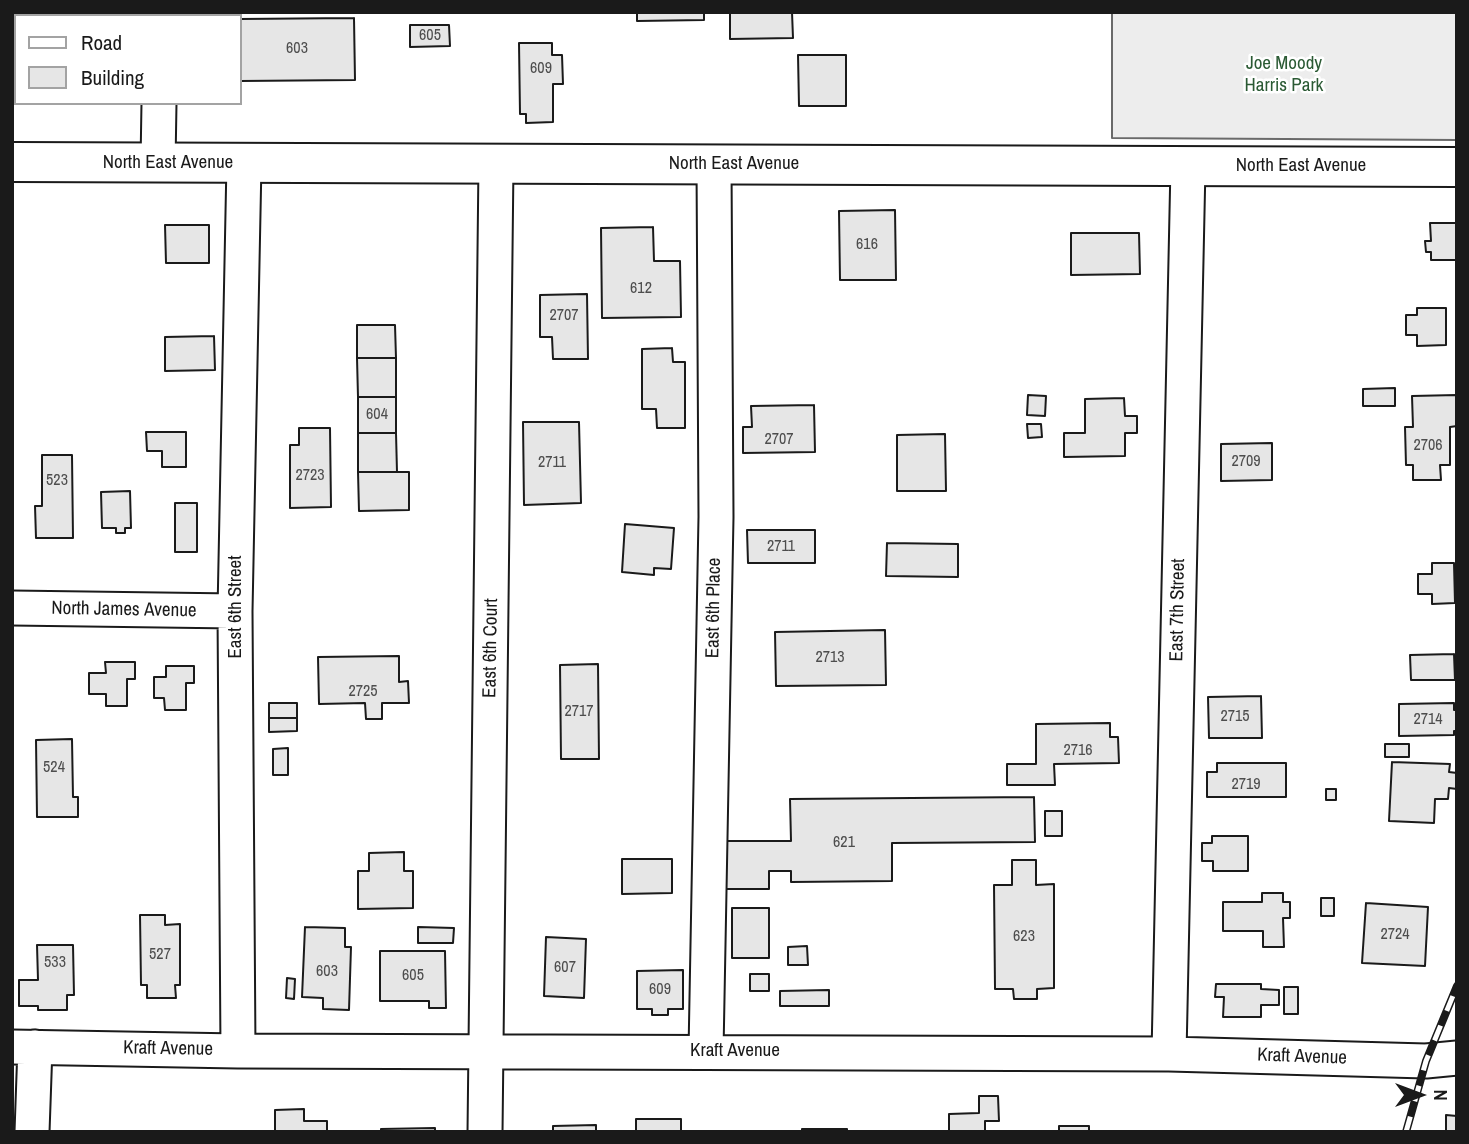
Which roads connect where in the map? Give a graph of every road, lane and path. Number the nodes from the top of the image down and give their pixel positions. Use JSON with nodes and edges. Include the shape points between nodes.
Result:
{"nodes":[{"id":1,"x":159,"y":105,"type":"edge"},
{"id":2,"x":12,"y":162,"type":"edge"},
{"id":3,"x":158,"y":163,"type":"junction"},
{"id":4,"x":244,"y":163,"type":"junction"},
{"id":5,"x":496,"y":163,"type":"junction"},
{"id":6,"x":714,"y":164,"type":"junction"},
{"id":7,"x":1188,"y":166,"type":"junction"},
{"id":8,"x":1457,"y":167,"type":"edge"},
{"id":9,"x":12,"y":608,"type":"edge"},
{"id":10,"x":235,"y":611,"type":"junction"},
{"id":11,"x":23,"y":1047,"type":"edge"},
{"id":12,"x":238,"y":1051,"type":"junction"},
{"id":13,"x":486,"y":1051,"type":"junction"},
{"id":14,"x":706,"y":1051,"type":"junction"},
{"id":15,"x":1169,"y":1054,"type":"junction"},
{"id":16,"x":1457,"y":1058,"type":"edge"},
{"id":17,"x":32,"y":1132,"type":"edge"},
{"id":18,"x":485,"y":1132,"type":"edge"}],
"edges":[{"from":1,"to":3,"type":"street"},
{"from":2,"to":3,"type":"main road","name":"North East Avenue"},
{"from":3,"to":4,"type":"main road","name":"North East Avenue"},
{"from":4,"to":5,"type":"main road","name":"North East Avenue"},
{"from":4,"to":10,"type":"street","name":"East 6th Street"},
{"from":5,"to":6,"type":"main road","name":"North East Avenue"},
{"from":5,"to":13,"type":"street","name":"East 6th Court"},
{"from":6,"to":7,"type":"main road","name":"North East Avenue"},
{"from":6,"to":14,"type":"street","name":"East 6th Place","via":[[716,517]]},
{"from":7,"to":8,"type":"main road","name":"North East Avenue"},
{"from":7,"to":15,"type":"street","name":"East 7th Street"},
{"from":9,"to":10,"type":"street","name":"North James Avenue"},
{"from":10,"to":12,"type":"street","name":"East 6th Street"},
{"from":11,"to":12,"type":"street","name":"Kraft Avenue"},
{"from":11,"to":17,"type":"street"},
{"from":12,"to":13,"type":"street","name":"Kraft Avenue"},
{"from":13,"to":14,"type":"street","name":"Kraft Avenue"},
{"from":13,"to":18,"type":"street","name":"East 6th Court"},
{"from":14,"to":15,"type":"street","name":"Kraft Avenue"},
{"from":15,"to":16,"type":"street","name":"Kraft Avenue"}]}
